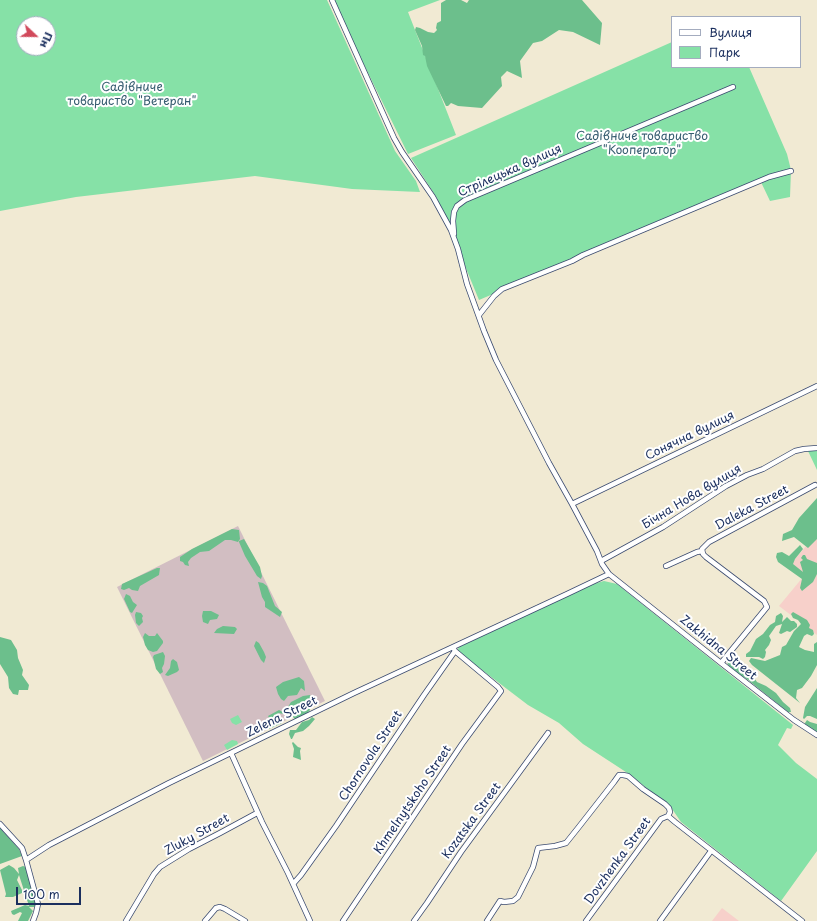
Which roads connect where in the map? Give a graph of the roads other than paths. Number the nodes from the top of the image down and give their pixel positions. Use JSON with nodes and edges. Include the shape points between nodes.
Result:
{"nodes":[{"id":1,"x":332,"y":0,"type":"edge"},
{"id":2,"x":733,"y":87,"type":"dead end"},
{"id":3,"x":791,"y":171,"type":"dead end"},
{"id":4,"x":454,"y":236,"type":"junction"},
{"id":5,"x":478,"y":315,"type":"junction"},
{"id":6,"x":817,"y":386,"type":"edge"},
{"id":7,"x":817,"y":448,"type":"edge"},
{"id":8,"x":815,"y":485,"type":"dead end"},
{"id":9,"x":572,"y":504,"type":"junction"},
{"id":10,"x":702,"y":551,"type":"junction"},
{"id":11,"x":601,"y":561,"type":"junction"},
{"id":12,"x":666,"y":566,"type":"dead end"},
{"id":13,"x":609,"y":574,"type":"junction"},
{"id":14,"x":454,"y":649,"type":"junction"},
{"id":15,"x":721,"y":663,"type":"junction"},
{"id":16,"x":548,"y":734,"type":"dead end"},
{"id":17,"x":817,"y":735,"type":"edge"},
{"id":18,"x":231,"y":753,"type":"junction"},
{"id":19,"x":257,"y":813,"type":"junction"},
{"id":20,"x":668,"y":816,"type":"junction"},
{"id":21,"x":0,"y":824,"type":"edge"},
{"id":22,"x":711,"y":850,"type":"junction"},
{"id":23,"x":26,"y":860,"type":"junction"},
{"id":24,"x":293,"y":884,"type":"junction"},
{"id":25,"x":33,"y":921,"type":"edge"},
{"id":26,"x":126,"y":921,"type":"edge"},
{"id":27,"x":205,"y":921,"type":"edge"},
{"id":28,"x":245,"y":921,"type":"edge"},
{"id":29,"x":310,"y":921,"type":"edge"},
{"id":30,"x":343,"y":921,"type":"edge"},
{"id":31,"x":414,"y":921,"type":"edge"},
{"id":32,"x":487,"y":921,"type":"edge"},
{"id":33,"x":586,"y":921,"type":"edge"},
{"id":34,"x":660,"y":921,"type":"edge"},
{"id":35,"x":802,"y":921,"type":"edge"}],
"edges":[{"from":1,"to":4,"type":"street","via":[[394,138],[433,197]]},
{"from":2,"to":4,"type":"street","name":"Стрілецька вулиця","via":[[465,200],[454,212]]},
{"from":3,"to":5,"type":"street","via":[[769,177],[502,289]]},
{"from":4,"to":5,"type":"street","name":"Zakhidna Street"},
{"from":5,"to":9,"type":"street","name":"Zakhidna Street","via":[[496,360]]},
{"from":6,"to":9,"type":"street","name":"Сонячна вулиця"},
{"from":7,"to":11,"type":"street","name":"Бічна Нова вулиця","via":[[795,451],[747,475],[663,527]]},
{"from":8,"to":10,"type":"street","name":"Daleka Street","via":[[710,542]]},
{"from":9,"to":11,"type":"street","name":"Zakhidna Street"},
{"from":10,"to":12,"type":"street","name":"Daleka Street"},
{"from":10,"to":15,"type":"street","via":[[706,557],[764,600],[767,607]]},
{"from":11,"to":13,"type":"street","name":"Zakhidna Street"},
{"from":13,"to":14,"type":"street","name":"Zelena Street"},
{"from":13,"to":15,"type":"street","name":"Zakhidna Street"},
{"from":14,"to":18,"type":"street","name":"Zelena Street","via":[[354,693]]},
{"from":14,"to":24,"type":"street","name":"Chornovola Street","via":[[336,826]]},
{"from":14,"to":30,"type":"street","name":"Khmelnytskoho Street","via":[[501,691],[462,744]]},
{"from":15,"to":17,"type":"street","name":"Zakhidna Street"},
{"from":16,"to":31,"type":"street","name":"Kozatska Street"},
{"from":18,"to":19,"type":"street"},
{"from":18,"to":23,"type":"street","name":"Zelena Street","via":[[169,782],[49,845]]},
{"from":19,"to":24,"type":"street"},
{"from":19,"to":26,"type":"street","name":"Zluky Street","via":[[160,867]]},
{"from":20,"to":22,"type":"street"},
{"from":20,"to":32,"type":"street","via":[[670,808],[628,776],[619,776],[566,843],[538,848],[533,867],[518,897],[500,901]]},
{"from":20,"to":33,"type":"street","name":"Dovzhenka Street","via":[[661,819]]},
{"from":21,"to":23,"type":"street","via":[[22,848]]},
{"from":22,"to":34,"type":"street"},
{"from":22,"to":35,"type":"street"},
{"from":23,"to":25,"type":"street","via":[[38,904]]},
{"from":24,"to":29,"type":"street"},
{"from":27,"to":28,"type":"street","via":[[220,907]]}]}
